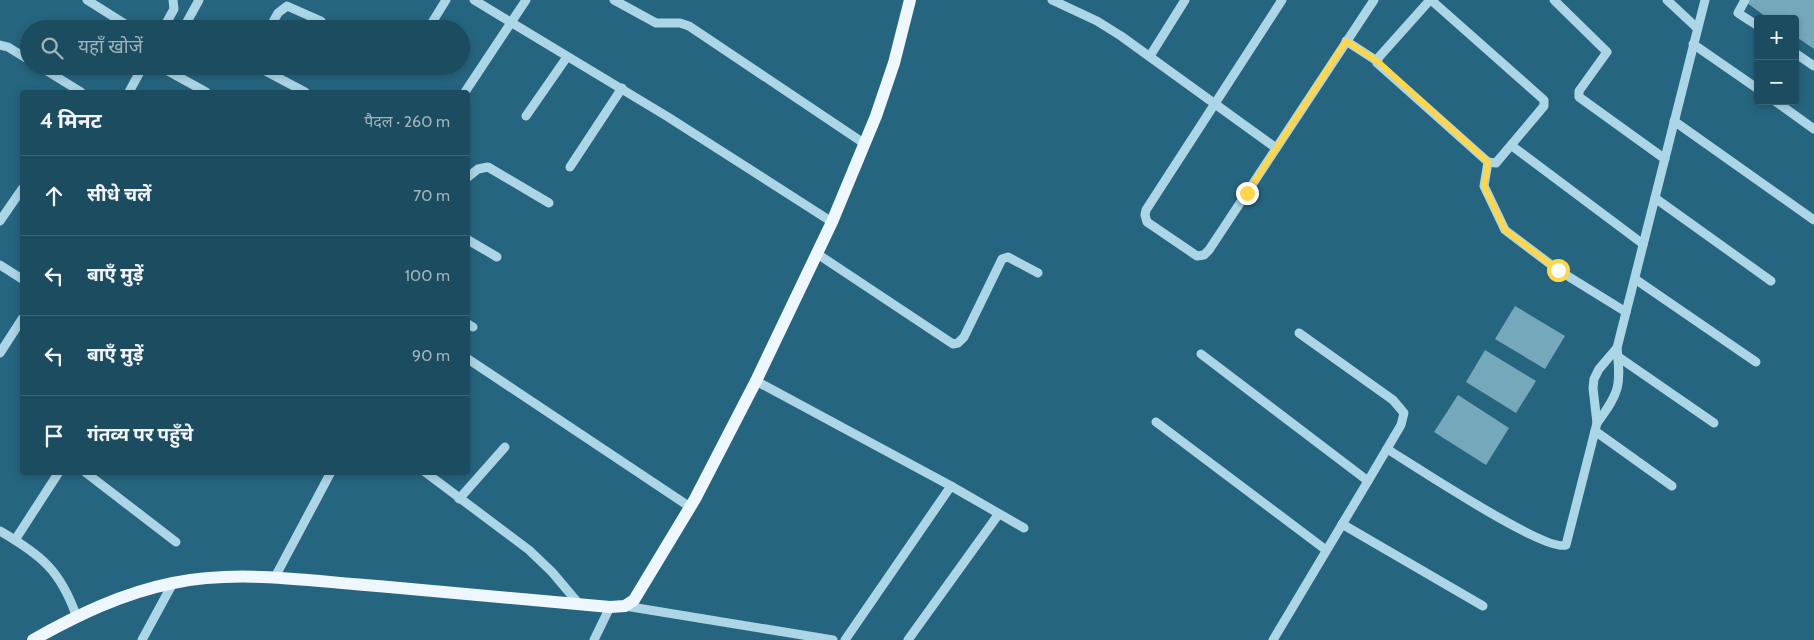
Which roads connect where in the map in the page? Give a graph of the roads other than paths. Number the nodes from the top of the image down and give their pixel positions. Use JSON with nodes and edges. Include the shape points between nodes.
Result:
{"nodes":[{"id":1,"x":86,"y":0,"type":"edge"},
{"id":2,"x":173,"y":0,"type":"edge"},
{"id":3,"x":199,"y":0,"type":"edge"},
{"id":4,"x":446,"y":0,"type":"edge"},
{"id":5,"x":474,"y":0,"type":"edge"},
{"id":6,"x":526,"y":0,"type":"edge"},
{"id":7,"x":614,"y":0,"type":"edge"},
{"id":8,"x":910,"y":0,"type":"edge"},
{"id":9,"x":1052,"y":0,"type":"edge"},
{"id":10,"x":1185,"y":0,"type":"edge"},
{"id":11,"x":1282,"y":0,"type":"edge"},
{"id":12,"x":1374,"y":0,"type":"edge"},
{"id":13,"x":1431,"y":0,"type":"edge"},
{"id":14,"x":1554,"y":0,"type":"edge"},
{"id":15,"x":1667,"y":0,"type":"edge"},
{"id":16,"x":1705,"y":0,"type":"edge"},
{"id":17,"x":1745,"y":0,"type":"edge"},
{"id":18,"x":118,"y":20,"type":"edge"},
{"id":19,"x":168,"y":20,"type":"edge"},
{"id":20,"x":187,"y":20,"type":"edge"},
{"id":21,"x":274,"y":20,"type":"edge"},
{"id":22,"x":319,"y":20,"type":"edge"},
{"id":23,"x":434,"y":20,"type":"edge"},
{"id":24,"x":512,"y":21,"type":"junction"},
{"id":25,"x":1754,"y":23,"type":"edge"},
{"id":26,"x":1697,"y":28,"type":"junction"},
{"id":27,"x":1346,"y":41,"type":"junction"},
{"id":28,"x":1693,"y":44,"type":"junction"},
{"id":29,"x":0,"y":45,"type":"edge"},
{"id":30,"x":20,"y":54,"type":"edge"},
{"id":31,"x":1150,"y":56,"type":"junction"},
{"id":32,"x":1799,"y":56,"type":"edge"},
{"id":33,"x":567,"y":57,"type":"junction"},
{"id":34,"x":1377,"y":61,"type":"junction"},
{"id":35,"x":1814,"y":66,"type":"edge"},
{"id":36,"x":54,"y":75,"type":"edge"},
{"id":37,"x":139,"y":75,"type":"edge"},
{"id":38,"x":175,"y":75,"type":"edge"},
{"id":39,"x":273,"y":75,"type":"edge"},
{"id":40,"x":1754,"y":86,"type":"edge"},
{"id":41,"x":622,"y":88,"type":"junction"},
{"id":42,"x":78,"y":90,"type":"edge"},
{"id":43,"x":130,"y":90,"type":"edge"},
{"id":44,"x":202,"y":90,"type":"edge"},
{"id":45,"x":301,"y":90,"type":"edge"},
{"id":46,"x":467,"y":90,"type":"edge"},
{"id":47,"x":1214,"y":104,"type":"junction"},
{"id":48,"x":1781,"y":105,"type":"edge"},
{"id":49,"x":526,"y":116,"type":"dead end"},
{"id":50,"x":1674,"y":121,"type":"junction"},
{"id":51,"x":1814,"y":129,"type":"edge"},
{"id":52,"x":865,"y":144,"type":"junction"},
{"id":53,"x":1512,"y":146,"type":"junction"},
{"id":54,"x":1276,"y":148,"type":"junction"},
{"id":55,"x":1665,"y":159,"type":"junction"},
{"id":56,"x":1488,"y":162,"type":"junction"},
{"id":57,"x":570,"y":167,"type":"dead end"},
{"id":58,"x":470,"y":175,"type":"edge"},
{"id":59,"x":20,"y":192,"type":"edge"},
{"id":60,"x":1655,"y":198,"type":"junction"},
{"id":61,"x":549,"y":203,"type":"dead end"},
{"id":62,"x":1814,"y":220,"type":"edge"},
{"id":63,"x":0,"y":221,"type":"edge"},
{"id":64,"x":832,"y":222,"type":"junction"},
{"id":65,"x":470,"y":241,"type":"edge"},
{"id":66,"x":1643,"y":244,"type":"junction"},
{"id":67,"x":816,"y":253,"type":"junction"},
{"id":68,"x":496,"y":257,"type":"dead end"},
{"id":69,"x":0,"y":265,"type":"edge"},
{"id":70,"x":1038,"y":273,"type":"dead end"},
{"id":71,"x":20,"y":278,"type":"edge"},
{"id":72,"x":1635,"y":279,"type":"junction"},
{"id":73,"x":1771,"y":281,"type":"dead end"},
{"id":74,"x":1626,"y":312,"type":"junction"},
{"id":75,"x":20,"y":323,"type":"edge"},
{"id":76,"x":1299,"y":333,"type":"dead end"},
{"id":77,"x":1617,"y":352,"type":"junction"},
{"id":78,"x":0,"y":353,"type":"edge"},
{"id":79,"x":1201,"y":354,"type":"dead end"},
{"id":80,"x":470,"y":360,"type":"edge"},
{"id":81,"x":1756,"y":362,"type":"dead end"},
{"id":82,"x":756,"y":381,"type":"junction"},
{"id":83,"x":1156,"y":422,"type":"dead end"},
{"id":84,"x":1714,"y":423,"type":"dead end"},
{"id":85,"x":1596,"y":427,"type":"junction"},
{"id":86,"x":505,"y":447,"type":"dead end"},
{"id":87,"x":1387,"y":449,"type":"junction"},
{"id":88,"x":57,"y":475,"type":"edge"},
{"id":89,"x":89,"y":475,"type":"edge"},
{"id":90,"x":329,"y":475,"type":"edge"},
{"id":91,"x":429,"y":475,"type":"edge"},
{"id":92,"x":1368,"y":481,"type":"junction"},
{"id":93,"x":951,"y":486,"type":"junction"},
{"id":94,"x":1672,"y":486,"type":"dead end"},
{"id":95,"x":459,"y":498,"type":"junction"},
{"id":96,"x":690,"y":508,"type":"junction"},
{"id":97,"x":998,"y":515,"type":"junction"},
{"id":98,"x":1342,"y":524,"type":"junction"},
{"id":99,"x":1024,"y":528,"type":"dead end"},
{"id":100,"x":0,"y":531,"type":"edge"},
{"id":101,"x":15,"y":540,"type":"junction"},
{"id":102,"x":176,"y":542,"type":"dead end"},
{"id":103,"x":1326,"y":550,"type":"junction"},
{"id":104,"x":275,"y":577,"type":"junction"},
{"id":105,"x":173,"y":583,"type":"junction"},
{"id":106,"x":578,"y":604,"type":"junction"},
{"id":107,"x":625,"y":606,"type":"junction"},
{"id":108,"x":1482,"y":606,"type":"dead end"},
{"id":109,"x":610,"y":607,"type":"junction"},
{"id":110,"x":76,"y":615,"type":"junction"},
{"id":111,"x":34,"y":640,"type":"edge"},
{"id":112,"x":142,"y":640,"type":"edge"},
{"id":113,"x":594,"y":640,"type":"edge"},
{"id":114,"x":833,"y":640,"type":"edge"},
{"id":115,"x":845,"y":640,"type":"edge"},
{"id":116,"x":908,"y":640,"type":"edge"},
{"id":117,"x":1273,"y":640,"type":"edge"}],
"edges":[{"from":1,"to":18,"type":"street"},
{"from":2,"to":19,"type":"street","via":[[174,9]]},
{"from":3,"to":20,"type":"street"},
{"from":4,"to":23,"type":"street"},
{"from":5,"to":24,"type":"street"},
{"from":6,"to":24,"type":"street"},
{"from":7,"to":52,"type":"street","via":[[656,23],[689,26]]},
{"from":8,"to":52,"type":"main road","via":[[894,62]]},
{"from":9,"to":31,"type":"street","via":[[1097,21]]},
{"from":10,"to":31,"type":"street"},
{"from":11,"to":47,"type":"street"},
{"from":12,"to":27,"type":"street"},
{"from":13,"to":34,"type":"street"},
{"from":13,"to":53,"type":"street","via":[[1543,97],[1544,106]]},
{"from":14,"to":55,"type":"street","via":[[1607,52],[1579,91],[1580,97]]},
{"from":15,"to":26,"type":"street"},
{"from":16,"to":26,"type":"street"},
{"from":17,"to":25,"type":"street","via":[[1738,12]]},
{"from":21,"to":22,"type":"street","via":[[287,6]]},
{"from":24,"to":33,"type":"street"},
{"from":24,"to":46,"type":"street"},
{"from":26,"to":28,"type":"street"},
{"from":27,"to":34,"type":"street"},
{"from":27,"to":54,"type":"street"},
{"from":28,"to":40,"type":"street"},
{"from":28,"to":50,"type":"street"},
{"from":29,"to":30,"type":"street"},
{"from":31,"to":47,"type":"street"},
{"from":32,"to":35,"type":"street"},
{"from":33,"to":41,"type":"street"},
{"from":33,"to":49,"type":"street"},
{"from":34,"to":56,"type":"street"},
{"from":36,"to":42,"type":"street"},
{"from":37,"to":43,"type":"street"},
{"from":38,"to":44,"type":"street"},
{"from":39,"to":45,"type":"street"},
{"from":41,"to":57,"type":"street"},
{"from":41,"to":64,"type":"street"},
{"from":47,"to":54,"type":"street"},
{"from":47,"to":54,"type":"street","via":[[1146,210],[1147,222],[1194,254],[1204,255]]},
{"from":48,"to":51,"type":"street"},
{"from":50,"to":55,"type":"street"},
{"from":50,"to":62,"type":"street"},
{"from":52,"to":64,"type":"main road"},
{"from":53,"to":56,"type":"street","via":[[1496,164]]},
{"from":53,"to":66,"type":"street"},
{"from":55,"to":60,"type":"street"},
{"from":56,"to":74,"type":"street","via":[[1484,186],[1505,230],[1558,270]]},
{"from":58,"to":61,"type":"street","via":[[488,167]]},
{"from":59,"to":63,"type":"street"},
{"from":60,"to":66,"type":"street"},
{"from":60,"to":73,"type":"street"},
{"from":64,"to":67,"type":"main road"},
{"from":65,"to":68,"type":"street"},
{"from":66,"to":72,"type":"street"},
{"from":67,"to":70,"type":"street","via":[[953,344],[964,337],[1002,259],[1007,256]]},
{"from":67,"to":82,"type":"main road"},
{"from":69,"to":71,"type":"street"},
{"from":72,"to":74,"type":"street"},
{"from":72,"to":81,"type":"street"},
{"from":74,"to":77,"type":"street"},
{"from":75,"to":78,"type":"street"},
{"from":76,"to":87,"type":"street","via":[[1399,406],[1404,418]]},
{"from":77,"to":84,"type":"street"},
{"from":77,"to":85,"type":"street","via":[[1620,382],[1617,394]]},
{"from":77,"to":85,"type":"street","via":[[1599,369],[1594,379]]},
{"from":79,"to":92,"type":"street"},
{"from":80,"to":96,"type":"street"},
{"from":82,"to":93,"type":"street"},
{"from":82,"to":96,"type":"main road"},
{"from":83,"to":103,"type":"street"},
{"from":85,"to":87,"type":"street","via":[[1568,541],[1560,547],[1524,532]]},
{"from":85,"to":94,"type":"street"},
{"from":86,"to":95,"type":"street"},
{"from":87,"to":92,"type":"street"},
{"from":88,"to":101,"type":"street"},
{"from":89,"to":102,"type":"street"},
{"from":90,"to":104,"type":"street"},
{"from":91,"to":95,"type":"street"},
{"from":92,"to":98,"type":"street"},
{"from":93,"to":97,"type":"street"},
{"from":93,"to":115,"type":"street"},
{"from":95,"to":106,"type":"street","via":[[529,550]]},
{"from":96,"to":107,"type":"main road","via":[[638,595]]},
{"from":97,"to":99,"type":"street"},
{"from":97,"to":116,"type":"street"},
{"from":98,"to":103,"type":"street"},
{"from":98,"to":108,"type":"street"},
{"from":100,"to":101,"type":"street"},
{"from":101,"to":110,"type":"street","via":[[59,577]]},
{"from":103,"to":117,"type":"street"},
{"from":104,"to":105,"type":"main road","via":[[232,577]]},
{"from":104,"to":106,"type":"main road"},
{"from":105,"to":110,"type":"main road","via":[[137,592]]},
{"from":105,"to":112,"type":"street"},
{"from":106,"to":109,"type":"main road"},
{"from":107,"to":109,"type":"main road"},
{"from":107,"to":114,"type":"street"},
{"from":109,"to":113,"type":"street"},
{"from":110,"to":111,"type":"main road"}]}
